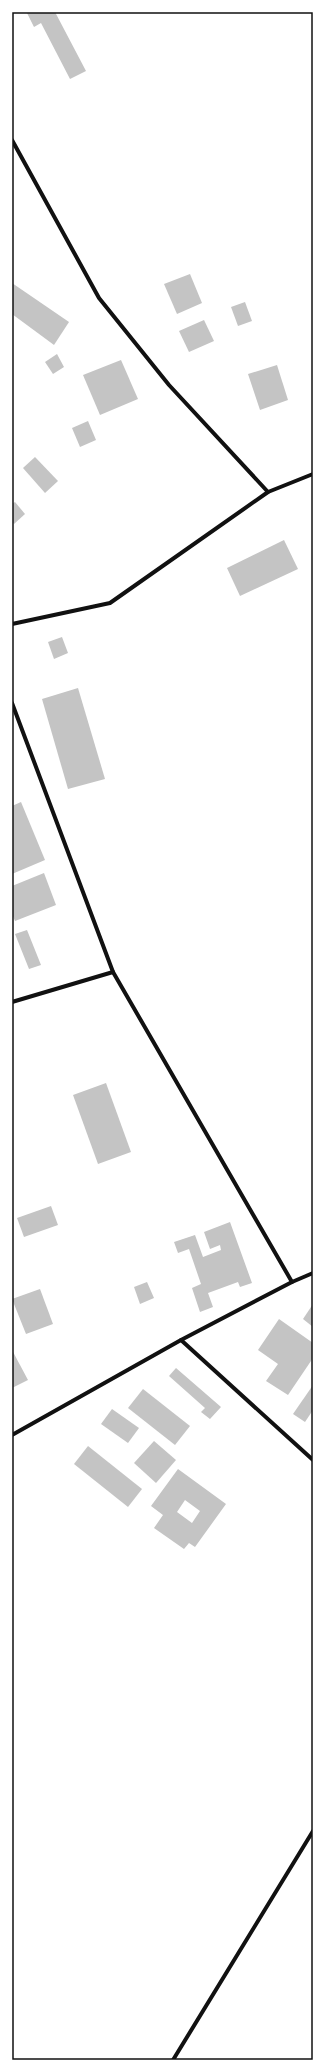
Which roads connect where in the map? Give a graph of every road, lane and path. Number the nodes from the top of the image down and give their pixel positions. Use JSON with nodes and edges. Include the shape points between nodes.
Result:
{"nodes":[{"id":1,"x":12,"y":140,"type":"edge"},
{"id":2,"x":14,"y":150,"type":"edge"},
{"id":3,"x":313,"y":474,"type":"edge"},
{"id":4,"x":268,"y":492,"type":"junction"},
{"id":5,"x":12,"y":624,"type":"edge"},
{"id":6,"x":12,"y":703,"type":"edge"},
{"id":7,"x":113,"y":972,"type":"junction"},
{"id":8,"x":12,"y":1002,"type":"edge"},
{"id":9,"x":313,"y":1273,"type":"edge"},
{"id":10,"x":292,"y":1282,"type":"junction"},
{"id":11,"x":181,"y":1340,"type":"junction"},
{"id":12,"x":12,"y":1435,"type":"edge"},
{"id":13,"x":313,"y":1460,"type":"edge"},
{"id":14,"x":313,"y":1831,"type":"edge"},
{"id":15,"x":173,"y":2060,"type":"edge"}],
"edges":[{"from":1,"to":2,"type":"street"},
{"from":2,"to":4,"type":"street","via":[[99,298],[169,385]]},
{"from":3,"to":4,"type":"street"},
{"from":4,"to":5,"type":"street","via":[[110,603]]},
{"from":6,"to":7,"type":"street"},
{"from":7,"to":8,"type":"street"},
{"from":7,"to":10,"type":"street"},
{"from":9,"to":10,"type":"street"},
{"from":10,"to":11,"type":"street"},
{"from":11,"to":12,"type":"street"},
{"from":11,"to":13,"type":"street"},
{"from":14,"to":15,"type":"street"}]}
